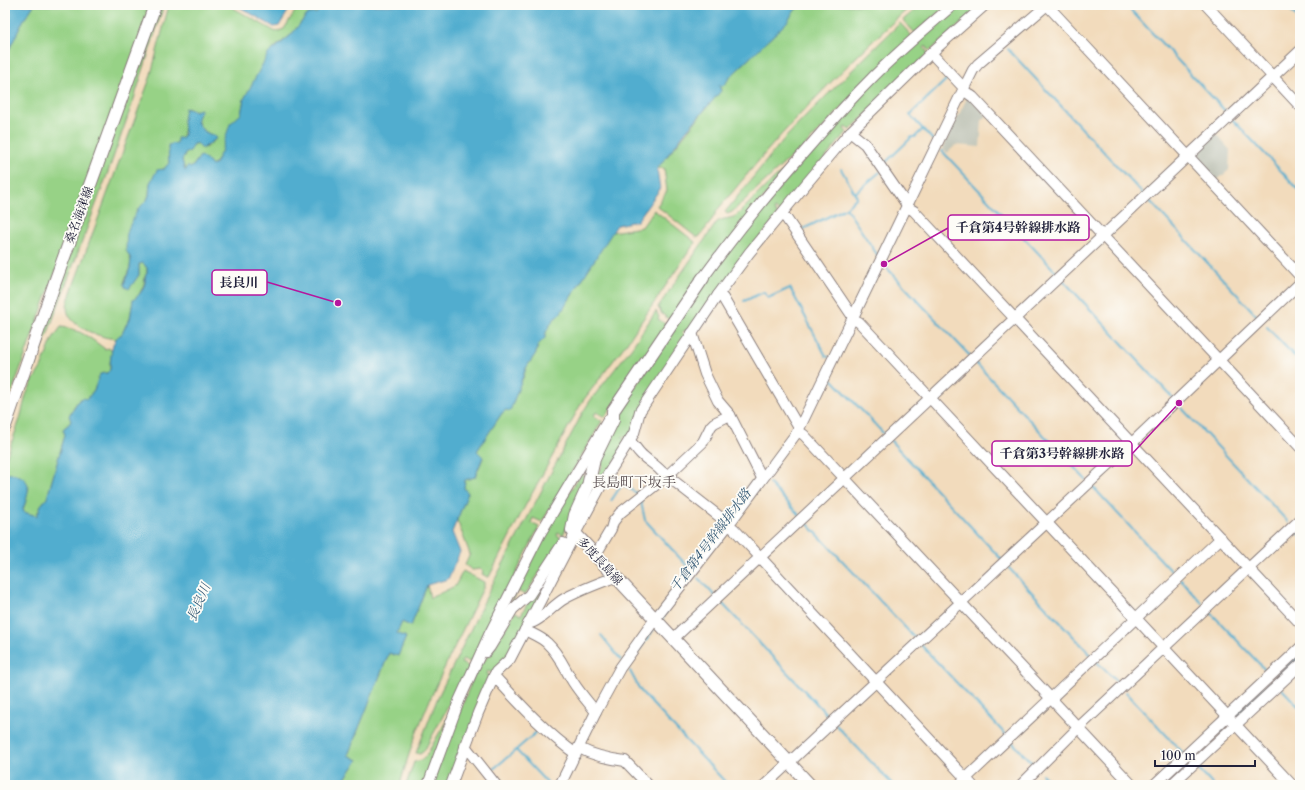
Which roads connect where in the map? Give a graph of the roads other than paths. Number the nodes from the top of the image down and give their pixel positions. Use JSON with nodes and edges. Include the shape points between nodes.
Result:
{"nodes":[{"id":1,"x":155,"y":5,"type":"edge"},
{"id":2,"x":953,"y":5,"type":"edge"},
{"id":3,"x":985,"y":5,"type":"edge"},
{"id":4,"x":1206,"y":5,"type":"edge"},
{"id":5,"x":1300,"y":52,"type":"edge"},
{"id":6,"x":931,"y":53,"type":"junction"},
{"id":7,"x":1273,"y":77,"type":"junction"},
{"id":8,"x":965,"y":91,"type":"junction"},
{"id":9,"x":1300,"y":106,"type":"edge"},
{"id":10,"x":850,"y":132,"type":"junction"},
{"id":11,"x":1188,"y":156,"type":"junction"},
{"id":12,"x":909,"y":208,"type":"junction"},
{"id":13,"x":781,"y":214,"type":"junction"},
{"id":14,"x":1102,"y":236,"type":"junction"},
{"id":15,"x":1300,"y":276,"type":"edge"},
{"id":16,"x":704,"y":278,"type":"joint"},
{"id":17,"x":1300,"y":283,"type":"edge"},
{"id":18,"x":718,"y":295,"type":"junction"},
{"id":19,"x":1015,"y":318,"type":"junction"},
{"id":20,"x":855,"y":320,"type":"junction"},
{"id":21,"x":692,"y":333,"type":"junction"},
{"id":22,"x":1221,"y":362,"type":"junction"},
{"id":23,"x":930,"y":398,"type":"junction"},
{"id":24,"x":613,"y":411,"type":"junction"},
{"id":25,"x":730,"y":416,"type":"junction"},
{"id":26,"x":5,"y":426,"type":"edge"},
{"id":27,"x":800,"y":431,"type":"junction"},
{"id":28,"x":629,"y":441,"type":"junction"},
{"id":29,"x":1132,"y":442,"type":"junction"},
{"id":30,"x":1300,"y":446,"type":"edge"},
{"id":31,"x":667,"y":476,"type":"junction"},
{"id":32,"x":762,"y":478,"type":"junction"},
{"id":33,"x":845,"y":478,"type":"junction"},
{"id":34,"x":1300,"y":520,"type":"edge"},
{"id":35,"x":1046,"y":522,"type":"junction"},
{"id":36,"x":730,"y":526,"type":"junction"},
{"id":37,"x":574,"y":534,"type":"junction"},
{"id":38,"x":1221,"y":538,"type":"junction"},
{"id":39,"x":595,"y":556,"type":"junction"},
{"id":40,"x":760,"y":557,"type":"junction"},
{"id":41,"x":1249,"y":568,"type":"junction"},
{"id":42,"x":615,"y":576,"type":"junction"},
{"id":43,"x":961,"y":602,"type":"junction"},
{"id":44,"x":1136,"y":618,"type":"junction"},
{"id":45,"x":655,"y":619,"type":"junction"},
{"id":46,"x":1300,"y":623,"type":"edge"},
{"id":47,"x":526,"y":627,"type":"junction"},
{"id":48,"x":673,"y":639,"type":"junction"},
{"id":49,"x":1164,"y":648,"type":"junction"},
{"id":50,"x":1300,"y":648,"type":"edge"},
{"id":51,"x":477,"y":661,"type":"junction"},
{"id":52,"x":1300,"y":665,"type":"edge"},
{"id":53,"x":494,"y":676,"type":"junction"},
{"id":54,"x":876,"y":682,"type":"junction"},
{"id":55,"x":1051,"y":698,"type":"junction"},
{"id":56,"x":596,"y":712,"type":"junction"},
{"id":57,"x":1232,"y":720,"type":"junction"},
{"id":58,"x":1078,"y":727,"type":"junction"},
{"id":59,"x":465,"y":746,"type":"junction"},
{"id":60,"x":581,"y":751,"type":"junction"},
{"id":61,"x":789,"y":763,"type":"junction"},
{"id":62,"x":966,"y":783,"type":"edge"},
{"id":63,"x":428,"y":785,"type":"edge"},
{"id":64,"x":451,"y":785,"type":"edge"},
{"id":65,"x":496,"y":785,"type":"edge"},
{"id":66,"x":560,"y":785,"type":"edge"},
{"id":67,"x":648,"y":785,"type":"edge"},
{"id":68,"x":765,"y":785,"type":"edge"},
{"id":69,"x":810,"y":785,"type":"edge"},
{"id":70,"x":1021,"y":785,"type":"edge"},
{"id":71,"x":1132,"y":785,"type":"edge"},
{"id":72,"x":1154,"y":785,"type":"edge"},
{"id":73,"x":1171,"y":785,"type":"edge"},
{"id":74,"x":1292,"y":785,"type":"edge"}],
"edges":[{"from":1,"to":26,"type":"main road","name":"桑名海津線"},
{"from":2,"to":16,"type":"street","via":[[873,76],[836,116],[763,200]]},
{"from":3,"to":6,"type":"street"},
{"from":4,"to":7,"type":"street"},
{"from":5,"to":7,"type":"street"},
{"from":6,"to":8,"type":"street"},
{"from":6,"to":10,"type":"street"},
{"from":7,"to":9,"type":"street"},
{"from":7,"to":11,"type":"street"},
{"from":8,"to":11,"type":"street","via":[[978,64],[1046,5]]},
{"from":8,"to":12,"type":"street"},
{"from":8,"to":14,"type":"street"},
{"from":10,"to":12,"type":"street","via":[[865,144]]},
{"from":10,"to":13,"type":"street"},
{"from":11,"to":14,"type":"street"},
{"from":11,"to":15,"type":"street"},
{"from":12,"to":19,"type":"street"},
{"from":12,"to":20,"type":"street"},
{"from":13,"to":18,"type":"street"},
{"from":13,"to":20,"type":"street"},
{"from":14,"to":19,"type":"street"},
{"from":14,"to":22,"type":"street"},
{"from":16,"to":24,"type":"main road","name":"多度長島線"},
{"from":17,"to":22,"type":"street"},
{"from":18,"to":21,"type":"street"},
{"from":18,"to":27,"type":"street","via":[[723,298]]},
{"from":19,"to":23,"type":"street"},
{"from":19,"to":29,"type":"street"},
{"from":20,"to":23,"type":"street"},
{"from":20,"to":27,"type":"street"},
{"from":21,"to":25,"type":"street","via":[[705,374],[718,401]]},
{"from":21,"to":28,"type":"street","via":[[640,411]]},
{"from":22,"to":29,"type":"street"},
{"from":22,"to":30,"type":"street"},
{"from":23,"to":33,"type":"street"},
{"from":23,"to":35,"type":"street"},
{"from":24,"to":37,"type":"main road","name":"多度長島線","via":[[613,420],[594,459],[588,486],[572,526]]},
{"from":24,"to":51,"type":"street","via":[[537,540]]},
{"from":25,"to":31,"type":"street","via":[[714,423],[703,442]]},
{"from":25,"to":32,"type":"street"},
{"from":27,"to":32,"type":"street"},
{"from":27,"to":33,"type":"street"},
{"from":28,"to":31,"type":"street"},
{"from":28,"to":37,"type":"street"},
{"from":29,"to":35,"type":"street"},
{"from":29,"to":38,"type":"street"},
{"from":31,"to":36,"type":"street"},
{"from":31,"to":39,"type":"street","via":[[620,513]]},
{"from":32,"to":36,"type":"street"},
{"from":33,"to":40,"type":"street"},
{"from":33,"to":43,"type":"street"},
{"from":34,"to":41,"type":"street"},
{"from":35,"to":43,"type":"street"},
{"from":35,"to":44,"type":"street"},
{"from":36,"to":40,"type":"street"},
{"from":36,"to":45,"type":"street"},
{"from":37,"to":39,"type":"main road","name":"多度長島線"},
{"from":37,"to":47,"type":"street"},
{"from":37,"to":51,"type":"street","via":[[566,538],[529,595],[513,609],[490,647]]},
{"from":38,"to":41,"type":"street"},
{"from":38,"to":44,"type":"street"},
{"from":39,"to":42,"type":"main road","name":"多度長島線"},
{"from":40,"to":48,"type":"street"},
{"from":40,"to":54,"type":"street"},
{"from":41,"to":46,"type":"street"},
{"from":41,"to":49,"type":"street"},
{"from":42,"to":45,"type":"main road","name":"多度長島線"},
{"from":42,"to":47,"type":"street","via":[[562,600]]},
{"from":43,"to":54,"type":"street"},
{"from":43,"to":55,"type":"street"},
{"from":44,"to":49,"type":"street"},
{"from":44,"to":55,"type":"street"},
{"from":45,"to":48,"type":"main road","name":"多度長島線"},
{"from":45,"to":56,"type":"street","via":[[620,668]]},
{"from":47,"to":53,"type":"street","via":[[510,659]]},
{"from":47,"to":56,"type":"street","via":[[554,650],[579,692]]},
{"from":48,"to":61,"type":"main road","name":"多度長島線"},
{"from":49,"to":57,"type":"street"},
{"from":49,"to":58,"type":"street"},
{"from":50,"to":57,"type":"street"},
{"from":51,"to":63,"type":"street","via":[[459,701]]},
{"from":52,"to":57,"type":"street"},
{"from":53,"to":59,"type":"street"},
{"from":53,"to":60,"type":"street","via":[[564,745]]},
{"from":54,"to":61,"type":"street"},
{"from":54,"to":62,"type":"street"},
{"from":55,"to":58,"type":"street"},
{"from":55,"to":62,"type":"street"},
{"from":56,"to":60,"type":"street"},
{"from":57,"to":72,"type":"street"},
{"from":57,"to":73,"type":"street"},
{"from":57,"to":74,"type":"street"},
{"from":58,"to":70,"type":"street"},
{"from":58,"to":71,"type":"street"},
{"from":59,"to":64,"type":"street"},
{"from":59,"to":65,"type":"street"},
{"from":60,"to":66,"type":"street"},
{"from":60,"to":67,"type":"street","via":[[625,761]]},
{"from":61,"to":68,"type":"street"},
{"from":61,"to":69,"type":"main road","name":"多度長島線"}]}
